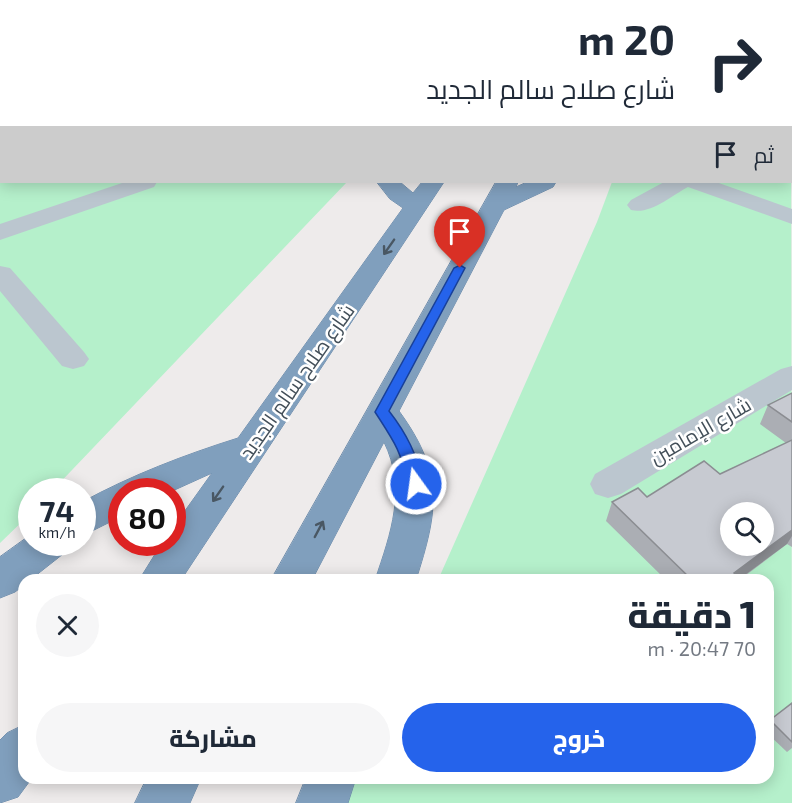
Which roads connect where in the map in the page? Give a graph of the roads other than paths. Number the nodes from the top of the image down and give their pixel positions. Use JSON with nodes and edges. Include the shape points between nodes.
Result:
{"nodes":[{"id":1,"x":138,"y":183,"type":"edge"},
{"id":2,"x":389,"y":183,"type":"edge"},
{"id":3,"x":541,"y":183,"type":"edge"},
{"id":4,"x":678,"y":183,"type":"edge"},
{"id":5,"x":699,"y":183,"type":"edge"},
{"id":6,"x":115,"y":186,"type":"edge"},
{"id":7,"x":425,"y":194,"type":"edge"},
{"id":8,"x":500,"y":194,"type":"edge"},
{"id":9,"x":639,"y":205,"type":"dead end"},
{"id":10,"x":792,"y":217,"type":"edge"},
{"id":11,"x":0,"y":232,"type":"edge"},
{"id":12,"x":0,"y":274,"type":"edge"},
{"id":13,"x":73,"y":359,"type":"dead end"},
{"id":14,"x":792,"y":376,"type":"edge"},
{"id":15,"x":381,"y":412,"type":"junction"},
{"id":16,"x":252,"y":446,"type":"junction"},
{"id":17,"x":166,"y":478,"type":"edge"},
{"id":18,"x":608,"y":484,"type":"dead end"},
{"id":19,"x":32,"y":556,"type":"edge"},
{"id":20,"x":163,"y":574,"type":"edge"},
{"id":21,"x":294,"y":574,"type":"edge"},
{"id":22,"x":398,"y":574,"type":"edge"},
{"id":23,"x":0,"y":580,"type":"edge"},
{"id":24,"x":18,"y":757,"type":"edge"},
{"id":25,"x":0,"y":779,"type":"edge"},
{"id":26,"x":172,"y":784,"type":"edge"},
{"id":27,"x":329,"y":784,"type":"edge"},
{"id":28,"x":161,"y":803,"type":"edge"},
{"id":29,"x":322,"y":803,"type":"edge"}],
"edges":[{"from":1,"to":6,"type":"street"},
{"from":2,"to":7,"type":"highway","via":[[398,194]]},
{"from":3,"to":8,"type":"highway"},
{"from":4,"to":9,"type":"street"},
{"from":5,"to":10,"type":"street"},
{"from":6,"to":11,"type":"street"},
{"from":7,"to":16,"type":"highway","name":"شارع صلاح سالم الجديد","one_way":true},
{"from":8,"to":15,"type":"highway"},
{"from":12,"to":13,"type":"street"},
{"from":14,"to":18,"type":"street","name":"شارع الإمامين"},
{"from":21,"to":15,"type":"highway","one_way":true},
{"from":15,"to":22,"type":"highway","via":[[410,457],[416,484],[415,513]]},
{"from":16,"to":17,"type":"highway"},
{"from":16,"to":20,"type":"highway","name":"شارع صلاح سالم الجديد","one_way":true},
{"from":19,"to":23,"type":"highway"},
{"from":24,"to":25,"type":"highway"},
{"from":26,"to":28,"type":"highway"},
{"from":27,"to":29,"type":"highway"}]}
